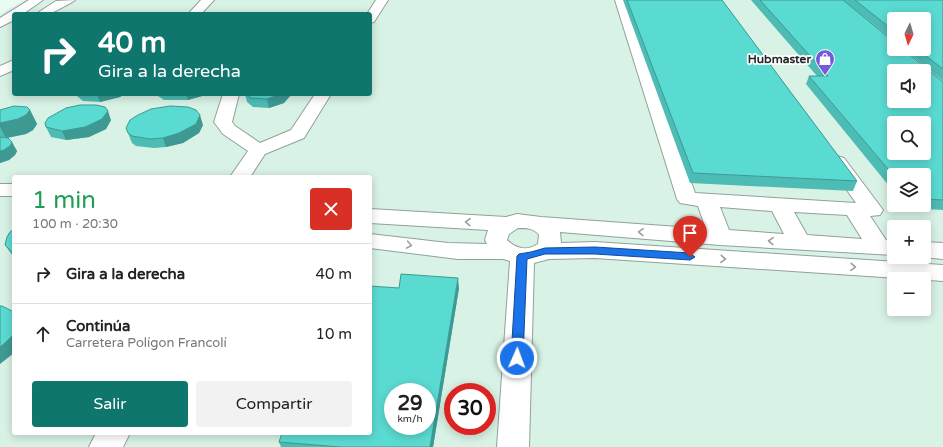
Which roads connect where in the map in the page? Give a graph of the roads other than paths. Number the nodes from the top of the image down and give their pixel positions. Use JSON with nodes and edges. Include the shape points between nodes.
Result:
{"nodes":[{"id":1,"x":37,"y":0,"type":"edge"},
{"id":2,"x":69,"y":0,"type":"edge"},
{"id":3,"x":208,"y":0,"type":"edge"},
{"id":4,"x":382,"y":0,"type":"edge"},
{"id":5,"x":621,"y":0,"type":"edge"},
{"id":6,"x":18,"y":12,"type":"edge"},
{"id":7,"x":45,"y":12,"type":"edge"},
{"id":8,"x":196,"y":12,"type":"edge"},
{"id":9,"x":12,"y":16,"type":"edge"},
{"id":10,"x":372,"y":16,"type":"edge"},
{"id":11,"x":0,"y":23,"type":"edge"},
{"id":12,"x":12,"y":65,"type":"edge"},
{"id":13,"x":0,"y":72,"type":"edge"},
{"id":14,"x":230,"y":96,"type":"edge"},
{"id":15,"x":322,"y":96,"type":"edge"},
{"id":16,"x":826,"y":147,"type":"edge"},
{"id":17,"x":258,"y":150,"type":"junction"},
{"id":18,"x":241,"y":175,"type":"edge"},
{"id":19,"x":0,"y":190,"type":"edge"},
{"id":20,"x":12,"y":190,"type":"edge"},
{"id":21,"x":706,"y":200,"type":"junction"},
{"id":22,"x":780,"y":205,"type":"junction"},
{"id":23,"x":854,"y":209,"type":"junction"},
{"id":24,"x":372,"y":216,"type":"edge"},
{"id":25,"x":507,"y":224,"type":"junction"},
{"id":26,"x":538,"y":224,"type":"junction"},
{"id":27,"x":720,"y":238,"type":"junction"},
{"id":28,"x":372,"y":241,"type":"edge"},
{"id":29,"x":800,"y":242,"type":"junction"},
{"id":30,"x":887,"y":247,"type":"edge"},
{"id":31,"x":931,"y":250,"type":"edge"},
{"id":32,"x":943,"y":251,"type":"edge"},
{"id":33,"x":524,"y":253,"type":"junction"},
{"id":34,"x":943,"y":273,"type":"edge"},
{"id":35,"x":113,"y":435,"type":"edge"},
{"id":36,"x":106,"y":447,"type":"edge"},
{"id":37,"x":513,"y":447,"type":"edge"}],
"edges":[{"from":1,"to":6,"type":"street"},
{"from":2,"to":7,"type":"street"},
{"from":3,"to":8,"type":"street"},
{"from":4,"to":10,"type":"street"},
{"from":5,"to":21,"type":"street","via":[[687,199]]},
{"from":9,"to":11,"type":"street"},
{"from":12,"to":13,"type":"street"},
{"from":14,"to":17,"type":"street","via":[[223,122],[229,130]]},
{"from":15,"to":17,"type":"street","via":[[298,134]]},
{"from":16,"to":23,"type":"street","via":[[872,210]]},
{"from":17,"to":18,"type":"street"},
{"from":19,"to":20,"type":"street"},
{"from":21,"to":22,"type":"street"},
{"from":21,"to":27,"type":"street"},
{"from":22,"to":23,"type":"street"},
{"from":22,"to":29,"type":"street"},
{"from":23,"to":30,"type":"street"},
{"from":25,"to":24,"type":"street","one_way":true},
{"from":25,"to":26,"type":"street","via":[[522,221]]},
{"from":25,"to":33,"type":"street","via":[[500,228],[496,237],[500,246]]},
{"from":27,"to":26,"type":"street","one_way":true},
{"from":26,"to":33,"type":"street","via":[[547,229],[551,236],[551,244]]},
{"from":29,"to":27,"type":"street","one_way":true},
{"from":28,"to":33,"type":"street","one_way":true,"via":[[482,253]]},
{"from":29,"to":30,"type":"street"},
{"from":31,"to":32,"type":"street"},
{"from":33,"to":34,"type":"street","one_way":true,"via":[[595,250]]},
{"from":33,"to":37,"type":"street"},
{"from":35,"to":36,"type":"street"}]}
